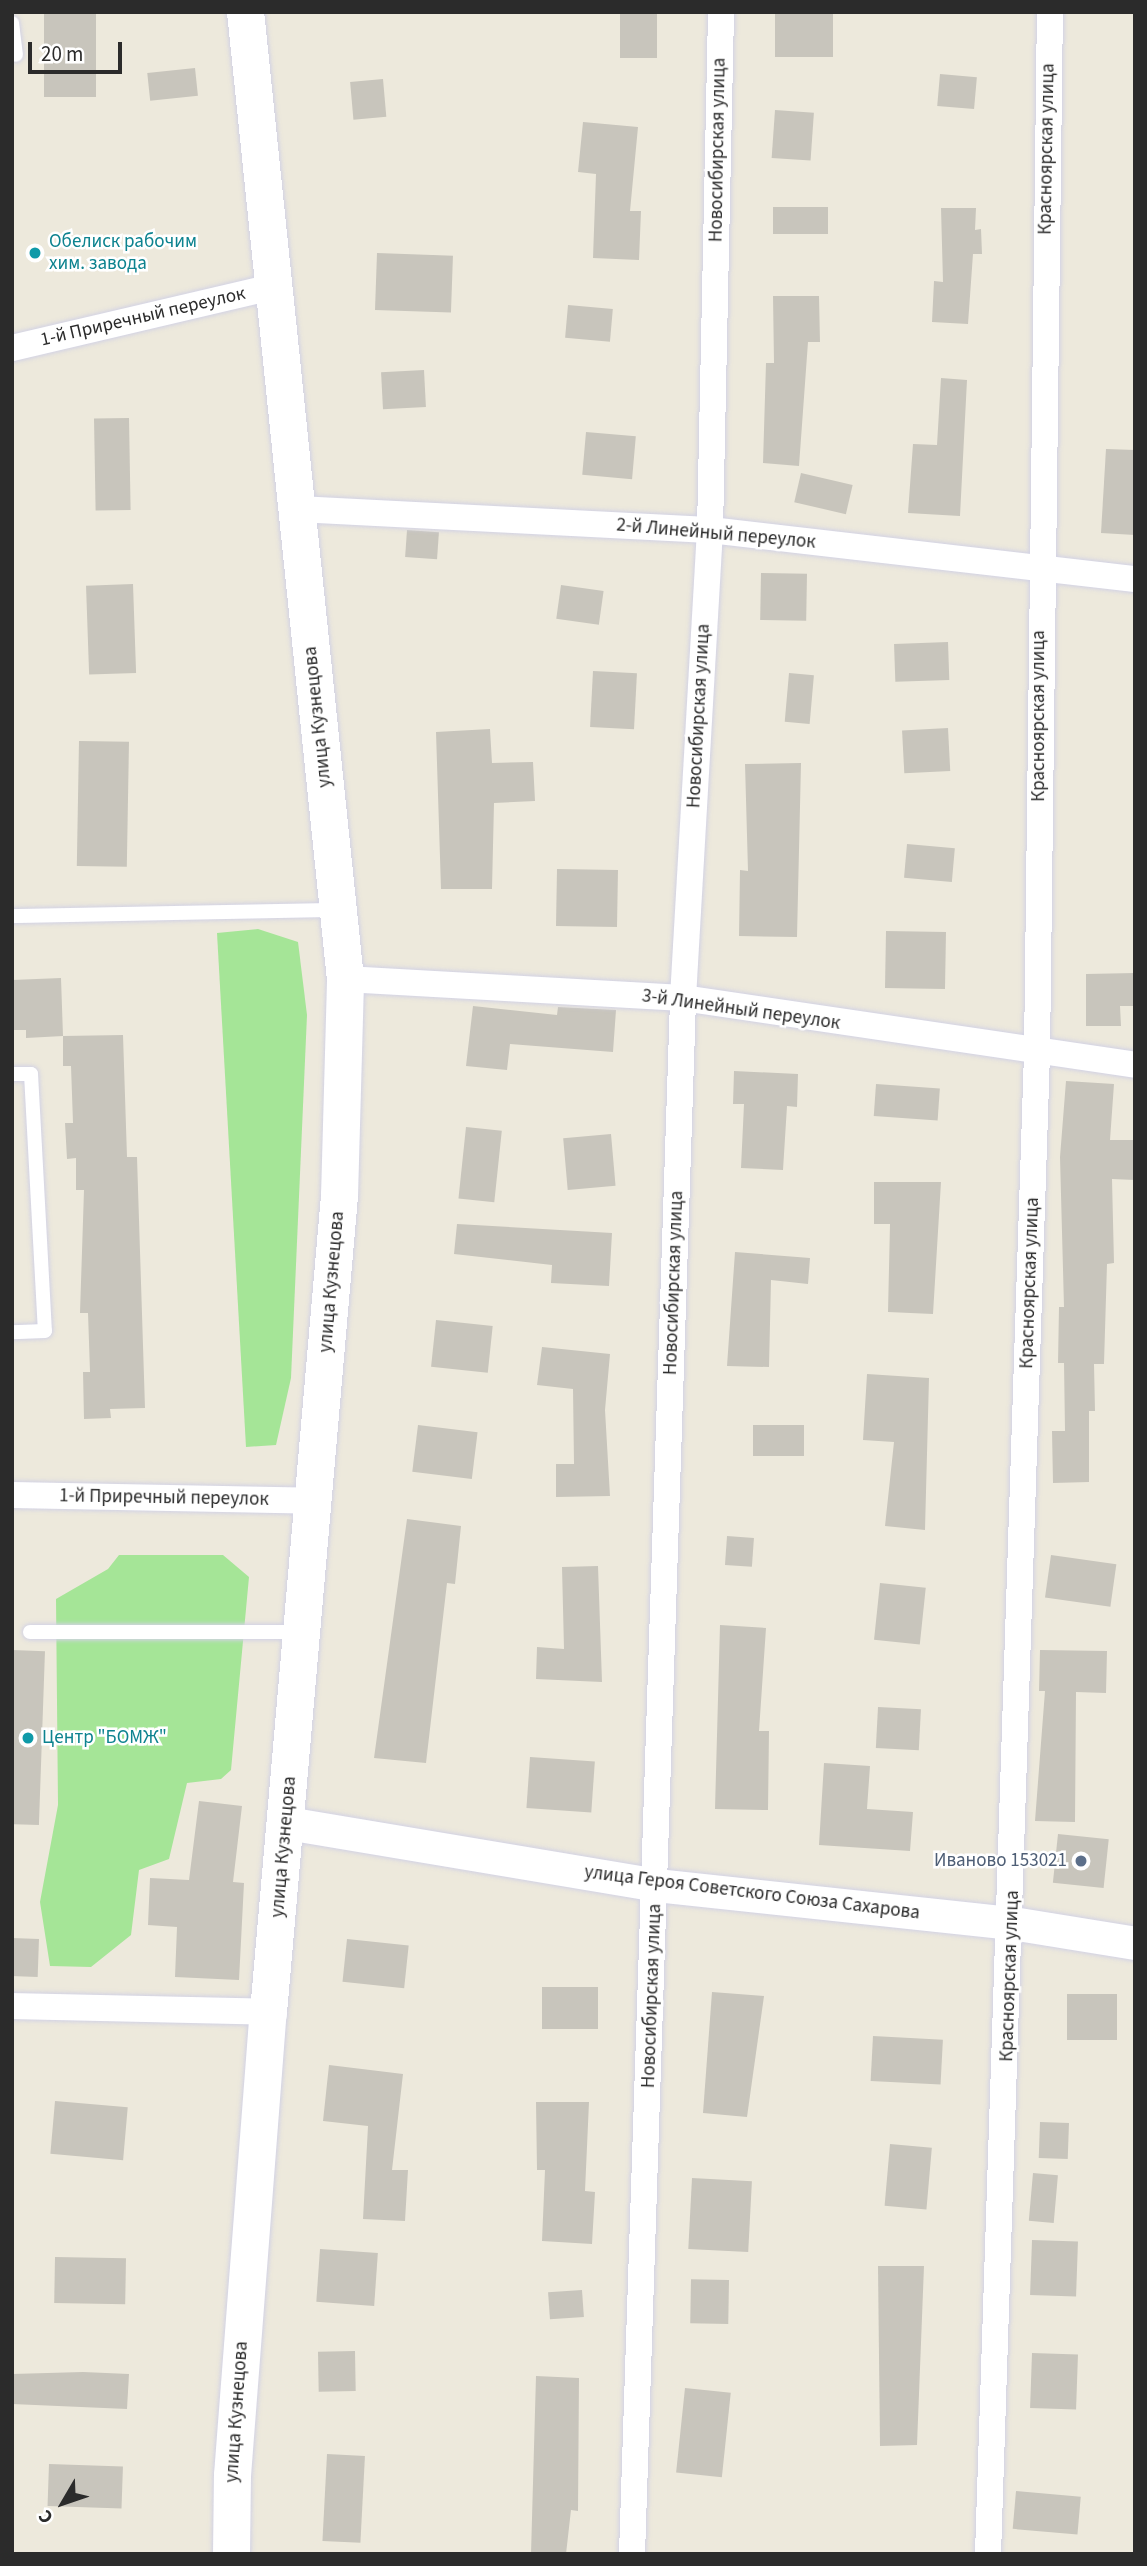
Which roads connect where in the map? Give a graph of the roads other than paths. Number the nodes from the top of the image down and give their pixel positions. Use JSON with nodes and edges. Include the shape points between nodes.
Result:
{"nodes":[{"id":1,"x":245,"y":12,"type":"edge"},
{"id":2,"x":722,"y":12,"type":"edge"},
{"id":3,"x":1050,"y":12,"type":"edge"},
{"id":4,"x":12,"y":23,"type":"edge"},
{"id":5,"x":16,"y":55,"type":"dead end"},
{"id":6,"x":273,"y":287,"type":"junction"},
{"id":7,"x":12,"y":348,"type":"edge"},
{"id":8,"x":296,"y":509,"type":"junction"},
{"id":9,"x":710,"y":530,"type":"junction"},
{"id":10,"x":1040,"y":568,"type":"junction"},
{"id":11,"x":1135,"y":579,"type":"edge"},
{"id":12,"x":338,"y":910,"type":"junction"},
{"id":13,"x":12,"y":916,"type":"edge"},
{"id":14,"x":345,"y":979,"type":"junction"},
{"id":15,"x":682,"y":998,"type":"junction"},
{"id":16,"x":1037,"y":1054,"type":"junction"},
{"id":17,"x":1135,"y":1065,"type":"edge"},
{"id":18,"x":12,"y":1073,"type":"edge"},
{"id":19,"x":12,"y":1332,"type":"edge"},
{"id":20,"x":12,"y":1495,"type":"edge"},
{"id":21,"x":315,"y":1501,"type":"junction"},
{"id":22,"x":30,"y":1632,"type":"dead end"},
{"id":23,"x":301,"y":1632,"type":"junction"},
{"id":24,"x":287,"y":1823,"type":"junction"},
{"id":25,"x":656,"y":1885,"type":"junction"},
{"id":26,"x":1012,"y":1923,"type":"junction"},
{"id":27,"x":1135,"y":1943,"type":"edge"},
{"id":28,"x":12,"y":2006,"type":"edge"},
{"id":29,"x":268,"y":2012,"type":"junction"},
{"id":30,"x":231,"y":2554,"type":"edge"},
{"id":31,"x":632,"y":2554,"type":"edge"},
{"id":32,"x":988,"y":2554,"type":"edge"}],
"edges":[{"from":1,"to":6,"type":"main road","name":"улица Кузнецова"},
{"from":2,"to":9,"type":"street","name":"Новосибирская улица"},
{"from":3,"to":10,"type":"street","name":"Красноярская улица"},
{"from":4,"to":5,"type":"lane"},
{"from":6,"to":7,"type":"street","name":"1-й Приречный переулок"},
{"from":6,"to":8,"type":"main road","name":"улица Кузнецова"},
{"from":8,"to":9,"type":"street","name":"2-й Линейный переулок"},
{"from":8,"to":12,"type":"main road","name":"улица Кузнецова"},
{"from":9,"to":10,"type":"street","name":"2-й Линейный переулок"},
{"from":9,"to":15,"type":"street","name":"Новосибирская улица"},
{"from":10,"to":11,"type":"street","name":"2-й Линейный переулок"},
{"from":10,"to":16,"type":"street","name":"Красноярская улица"},
{"from":12,"to":13,"type":"lane"},
{"from":12,"to":14,"type":"main road","name":"улица Кузнецова"},
{"from":14,"to":15,"type":"street","name":"3-й Линейный переулок"},
{"from":14,"to":21,"type":"main road","name":"улица Кузнецова","via":[[339,1196]]},
{"from":15,"to":16,"type":"street","name":"3-й Линейный переулок"},
{"from":15,"to":25,"type":"street","name":"Новосибирская улица"},
{"from":16,"to":17,"type":"street","name":"3-й Линейный переулок"},
{"from":16,"to":26,"type":"street","name":"Красноярская улица"},
{"from":18,"to":19,"type":"lane","via":[[31,1074],[45,1331]]},
{"from":20,"to":21,"type":"street","name":"1-й Приречный переулок"},
{"from":21,"to":23,"type":"main road","name":"улица Кузнецова"},
{"from":22,"to":23,"type":"lane"},
{"from":23,"to":24,"type":"main road","name":"улица Кузнецова"},
{"from":24,"to":25,"type":"street","name":"улица Героя Советского Союза Сахарова"},
{"from":24,"to":29,"type":"main road","name":"улица Кузнецова"},
{"from":25,"to":26,"type":"street","name":"улица Героя Советского Союза Сахарова"},
{"from":25,"to":31,"type":"street","name":"Новосибирская улица"},
{"from":26,"to":27,"type":"street","name":"улица Героя Советского Союза Сахарова"},
{"from":26,"to":32,"type":"street","name":"Красноярская улица"},
{"from":28,"to":29,"type":"street"},
{"from":29,"to":30,"type":"main road","name":"улица Кузнецова","via":[[232,2475]]}]}
